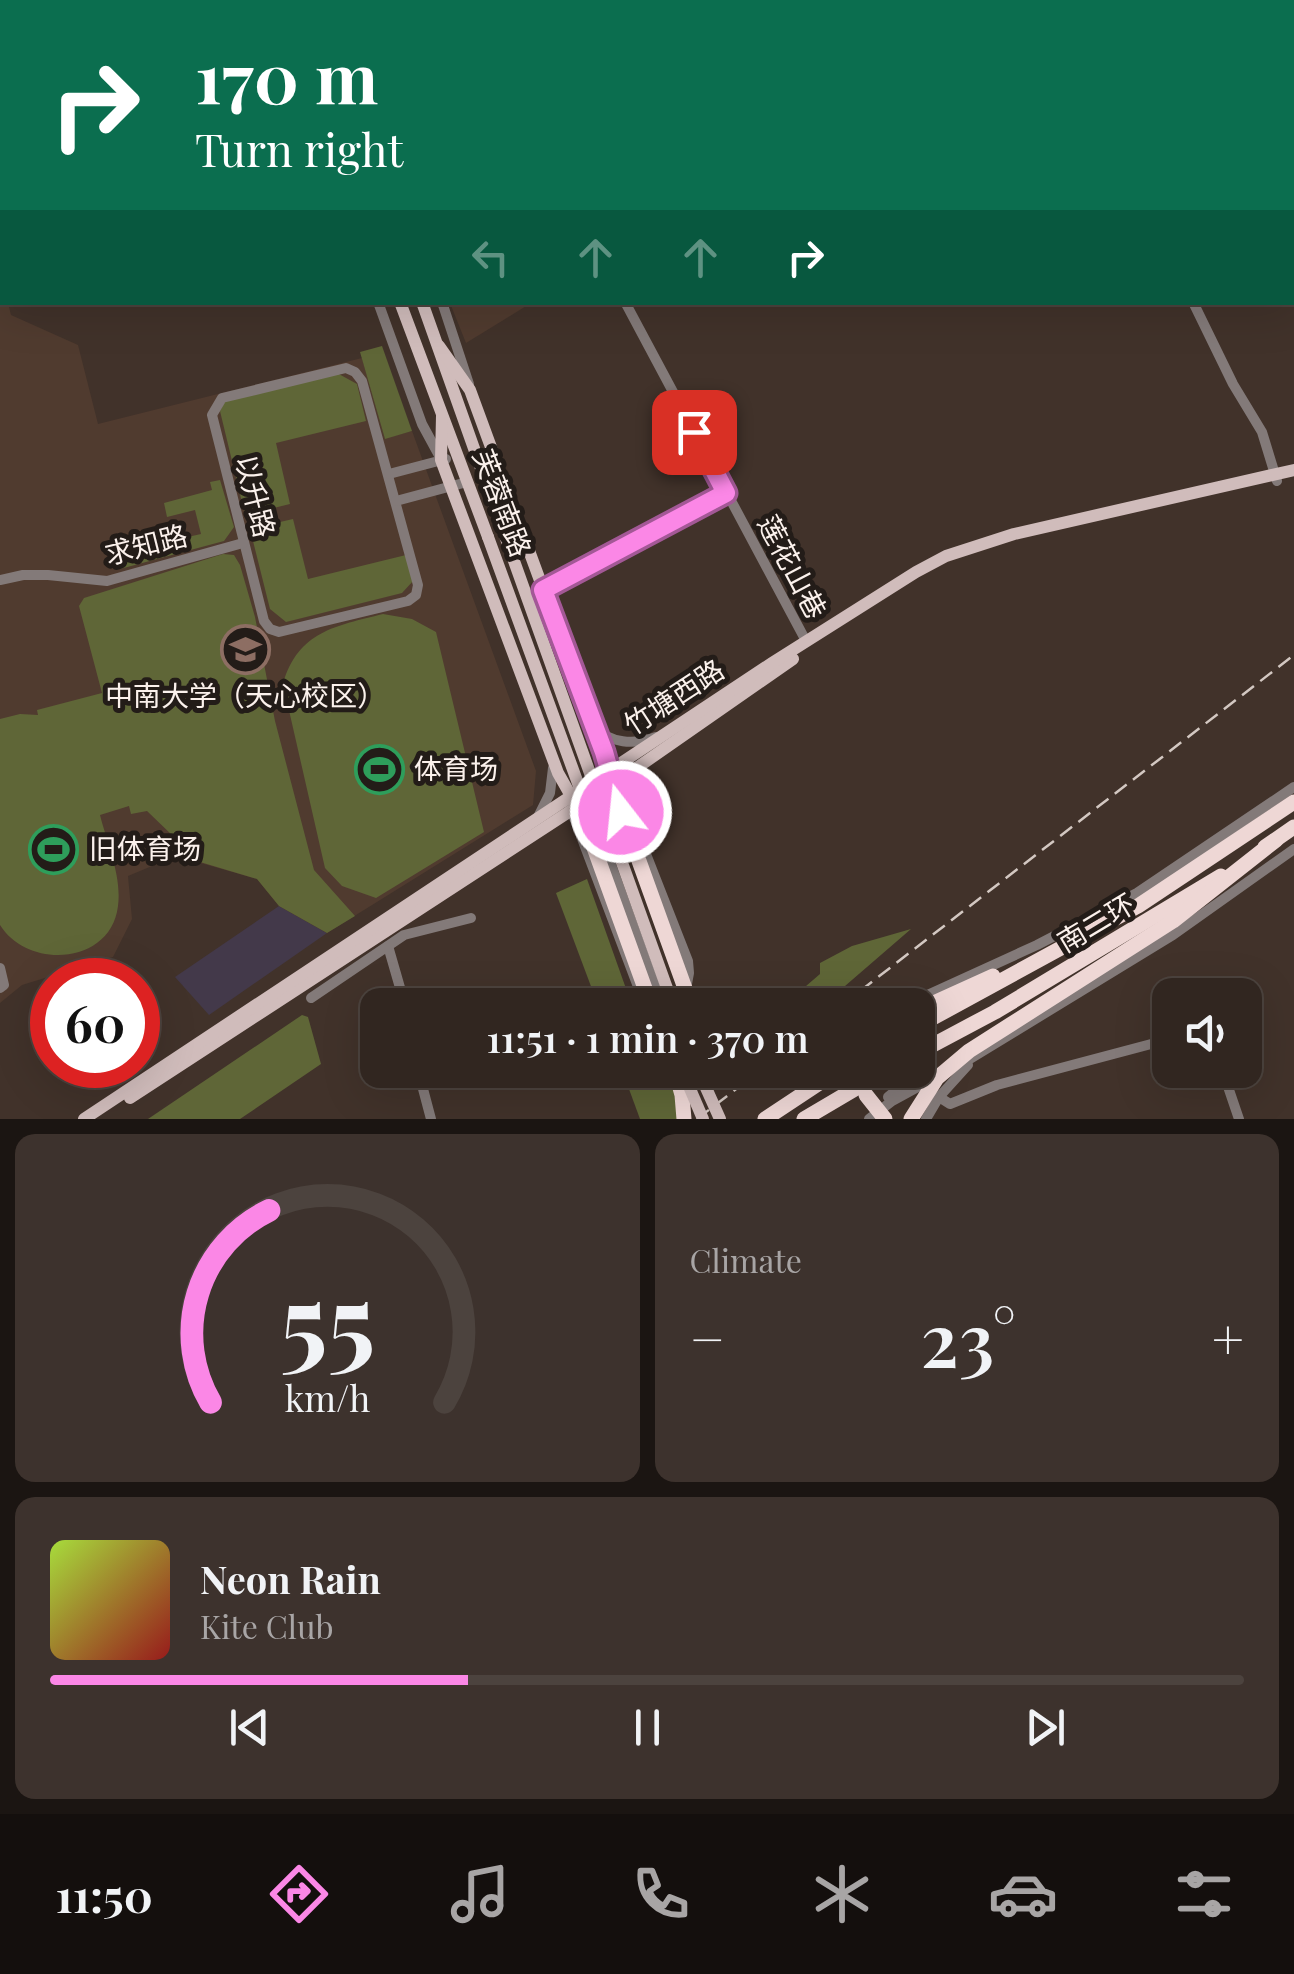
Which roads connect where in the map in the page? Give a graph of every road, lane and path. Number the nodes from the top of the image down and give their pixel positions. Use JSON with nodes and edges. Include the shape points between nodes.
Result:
{"nodes":[{"id":1,"x":379,"y":305,"type":"edge"},
{"id":2,"x":401,"y":305,"type":"edge"},
{"id":3,"x":423,"y":305,"type":"edge"},
{"id":4,"x":443,"y":305,"type":"edge"},
{"id":5,"x":627,"y":305,"type":"edge"},
{"id":6,"x":1194,"y":305,"type":"edge"},
{"id":7,"x":439,"y":346,"type":"junction"},
{"id":8,"x":470,"y":390,"type":"junction"},
{"id":9,"x":442,"y":416,"type":"junction"},
{"id":10,"x":457,"y":456,"type":"junction"},
{"id":11,"x":442,"y":460,"type":"junction"},
{"id":12,"x":389,"y":474,"type":"junction"},
{"id":13,"x":1294,"y":474,"type":"edge"},
{"id":14,"x":1276,"y":478,"type":"junction"},
{"id":15,"x":467,"y":482,"type":"junction"},
{"id":16,"x":451,"y":486,"type":"junction"},
{"id":17,"x":726,"y":493,"type":"junction"},
{"id":18,"x":396,"y":500,"type":"junction"},
{"id":19,"x":243,"y":543,"type":"junction"},
{"id":20,"x":0,"y":580,"type":"edge"},
{"id":21,"x":543,"y":590,"type":"junction"},
{"id":22,"x":806,"y":640,"type":"junction"},
{"id":23,"x":593,"y":725,"type":"junction"},
{"id":24,"x":662,"y":735,"type":"junction"},
{"id":25,"x":550,"y":752,"type":"junction"},
{"id":26,"x":611,"y":780,"type":"junction"},
{"id":27,"x":1294,"y":787,"type":"edge"},
{"id":28,"x":1294,"y":802,"type":"edge"},
{"id":29,"x":575,"y":806,"type":"junction"},
{"id":30,"x":621,"y":812,"type":"joint"},
{"id":31,"x":539,"y":824,"type":"junction"},
{"id":32,"x":1294,"y":827,"type":"edge"},
{"id":33,"x":1276,"y":840,"type":"junction"},
{"id":34,"x":1294,"y":849,"type":"edge"},
{"id":35,"x":470,"y":918,"type":"dead end"},
{"id":36,"x":1075,"y":941,"type":"junction"},
{"id":37,"x":388,"y":946,"type":"junction"},
{"id":38,"x":0,"y":968,"type":"edge"},
{"id":39,"x":2,"y":987,"type":"edge"},
{"id":40,"x":400,"y":988,"type":"edge"},
{"id":41,"x":653,"y":988,"type":"edge"},
{"id":42,"x":654,"y":988,"type":"edge"},
{"id":43,"x":654,"y":988,"type":"edge"},
{"id":44,"x":655,"y":988,"type":"edge"},
{"id":45,"x":685,"y":988,"type":"edge"},
{"id":46,"x":687,"y":988,"type":"edge"},
{"id":47,"x":935,"y":992,"type":"edge"},
{"id":48,"x":311,"y":998,"type":"dead end"},
{"id":49,"x":935,"y":999,"type":"edge"},
{"id":50,"x":935,"y":1017,"type":"edge"},
{"id":51,"x":935,"y":1043,"type":"edge"},
{"id":52,"x":1152,"y":1044,"type":"edge"},
{"id":53,"x":984,"y":1053,"type":"junction"},
{"id":54,"x":423,"y":1088,"type":"edge"},
{"id":55,"x":680,"y":1088,"type":"edge"},
{"id":56,"x":695,"y":1088,"type":"edge"},
{"id":57,"x":698,"y":1088,"type":"edge"},
{"id":58,"x":701,"y":1088,"type":"edge"},
{"id":59,"x":813,"y":1088,"type":"edge"},
{"id":60,"x":857,"y":1088,"type":"edge"},
{"id":61,"x":899,"y":1088,"type":"edge"},
{"id":62,"x":1228,"y":1088,"type":"edge"},
{"id":63,"x":699,"y":1091,"type":"dead end"},
{"id":64,"x":801,"y":1096,"type":"junction"},
{"id":65,"x":939,"y":1096,"type":"junction"},
{"id":66,"x":84,"y":1119,"type":"edge"},
{"id":67,"x":99,"y":1119,"type":"edge"},
{"id":68,"x":431,"y":1119,"type":"edge"},
{"id":69,"x":684,"y":1119,"type":"edge"},
{"id":70,"x":703,"y":1119,"type":"edge"},
{"id":71,"x":720,"y":1119,"type":"edge"},
{"id":72,"x":765,"y":1119,"type":"edge"},
{"id":73,"x":804,"y":1119,"type":"edge"},
{"id":74,"x":860,"y":1119,"type":"edge"},
{"id":75,"x":869,"y":1119,"type":"edge"},
{"id":76,"x":885,"y":1119,"type":"edge"},
{"id":77,"x":911,"y":1119,"type":"edge"},
{"id":78,"x":926,"y":1119,"type":"edge"},
{"id":79,"x":1239,"y":1119,"type":"edge"}],
"edges":[{"from":1,"to":11,"type":"street"},
{"from":2,"to":9,"type":"main road","name":"芙蓉南路"},
{"from":3,"to":7,"type":"main road","name":"芙蓉南路"},
{"from":4,"to":8,"type":"street"},
{"from":5,"to":17,"type":"street","name":"莲花山巷"},
{"from":6,"to":14,"type":"street","via":[[1262,432]]},
{"from":7,"to":8,"type":"main road"},
{"from":7,"to":42,"type":"main road","name":"芙蓉南路","bridge":true},
{"from":8,"to":21,"type":"main road"},
{"from":9,"to":10,"type":"main road","name":"芙蓉南路"},
{"from":9,"to":11,"type":"main road"},
{"from":10,"to":11,"type":"street"},
{"from":10,"to":15,"type":"main road","name":"芙蓉南路"},
{"from":11,"to":12,"type":"street"},
{"from":11,"to":16,"type":"main road"},
{"from":12,"to":18,"type":"street","name":"以升路"},
{"from":12,"to":19,"type":"street","name":"以升路","via":[[355,372],[346,368],[222,398],[212,414]]},
{"from":13,"to":14,"type":"main road","name":"竹塘西路"},
{"from":14,"to":22,"type":"main road","name":"竹塘西路","via":[[979,544],[916,572]]},
{"from":14,"to":26,"type":"main road","name":"竹塘西路","via":[[1039,534],[955,562],[888,597]]},
{"from":15,"to":16,"type":"street"},
{"from":15,"to":43,"type":"main road","name":"芙蓉南路","bridge":true},
{"from":16,"to":18,"type":"street"},
{"from":16,"to":25,"type":"main road"},
{"from":17,"to":21,"type":"street"},
{"from":17,"to":22,"type":"street","name":"莲花山巷"},
{"from":18,"to":19,"type":"street","name":"以升路","via":[[418,585],[408,601],[270,629]]},
{"from":19,"to":20,"type":"street","name":"求知路","via":[[107,580],[48,574]]},
{"from":21,"to":23,"type":"main road"},
{"from":22,"to":24,"type":"main road","name":"竹塘西路"},
{"from":23,"to":24,"type":"street","via":[[626,742]]},
{"from":23,"to":26,"type":"main road"},
{"from":24,"to":26,"type":"main road","name":"竹塘西路"},
{"from":25,"to":29,"type":"main road"},
{"from":25,"to":31,"type":"street","via":[[552,784]]},
{"from":26,"to":29,"type":"main road","name":"竹塘西路"},
{"from":26,"to":30,"type":"main road"},
{"from":26,"to":44,"type":"street","via":[[604,825]]},
{"from":26,"to":46,"type":"street","via":[[688,961]]},
{"from":27,"to":47,"type":"street","via":[[1137,893]]},
{"from":28,"to":36,"type":"highway","name":"南二环"},
{"from":29,"to":31,"type":"main road","name":"竹塘西路"},
{"from":29,"to":41,"type":"highway","bridge":true},
{"from":30,"to":45,"type":"highway","bridge":true},
{"from":31,"to":66,"type":"main road","name":"竹塘西路"},
{"from":31,"to":67,"type":"main road","name":"竹塘西路"},
{"from":32,"to":33,"type":"highway","name":"南二环"},
{"from":33,"to":51,"type":"highway","name":"南二环","bridge":true},
{"from":33,"to":77,"type":"highway","bridge":true,"via":[[1173,921],[969,1051],[937,1078]]},
{"from":34,"to":53,"type":"street","via":[[1173,935]]},
{"from":35,"to":37,"type":"street","via":[[404,935]]},
{"from":36,"to":49,"type":"highway"},
{"from":36,"to":50,"type":"highway","name":"南二环"},
{"from":37,"to":40,"type":"street"},
{"from":37,"to":48,"type":"street"},
{"from":38,"to":39,"type":"street"},
{"from":52,"to":65,"type":"street","via":[[950,1104]]},
{"from":53,"to":65,"type":"street"},
{"from":53,"to":75,"type":"street"},
{"from":54,"to":68,"type":"street"},
{"from":55,"to":69,"type":"highway"},
{"from":56,"to":70,"type":"main road","bridge":true},
{"from":57,"to":63,"type":"street"},
{"from":58,"to":71,"type":"main road","bridge":true},
{"from":59,"to":64,"type":"highway"},
{"from":60,"to":73,"type":"highway"},
{"from":61,"to":74,"type":"street"},
{"from":62,"to":79,"type":"street"},
{"from":64,"to":72,"type":"highway"},
{"from":64,"to":76,"type":"highway","bridge":true,"via":[[832,1087],[857,1090]]},
{"from":65,"to":78,"type":"street"}]}
